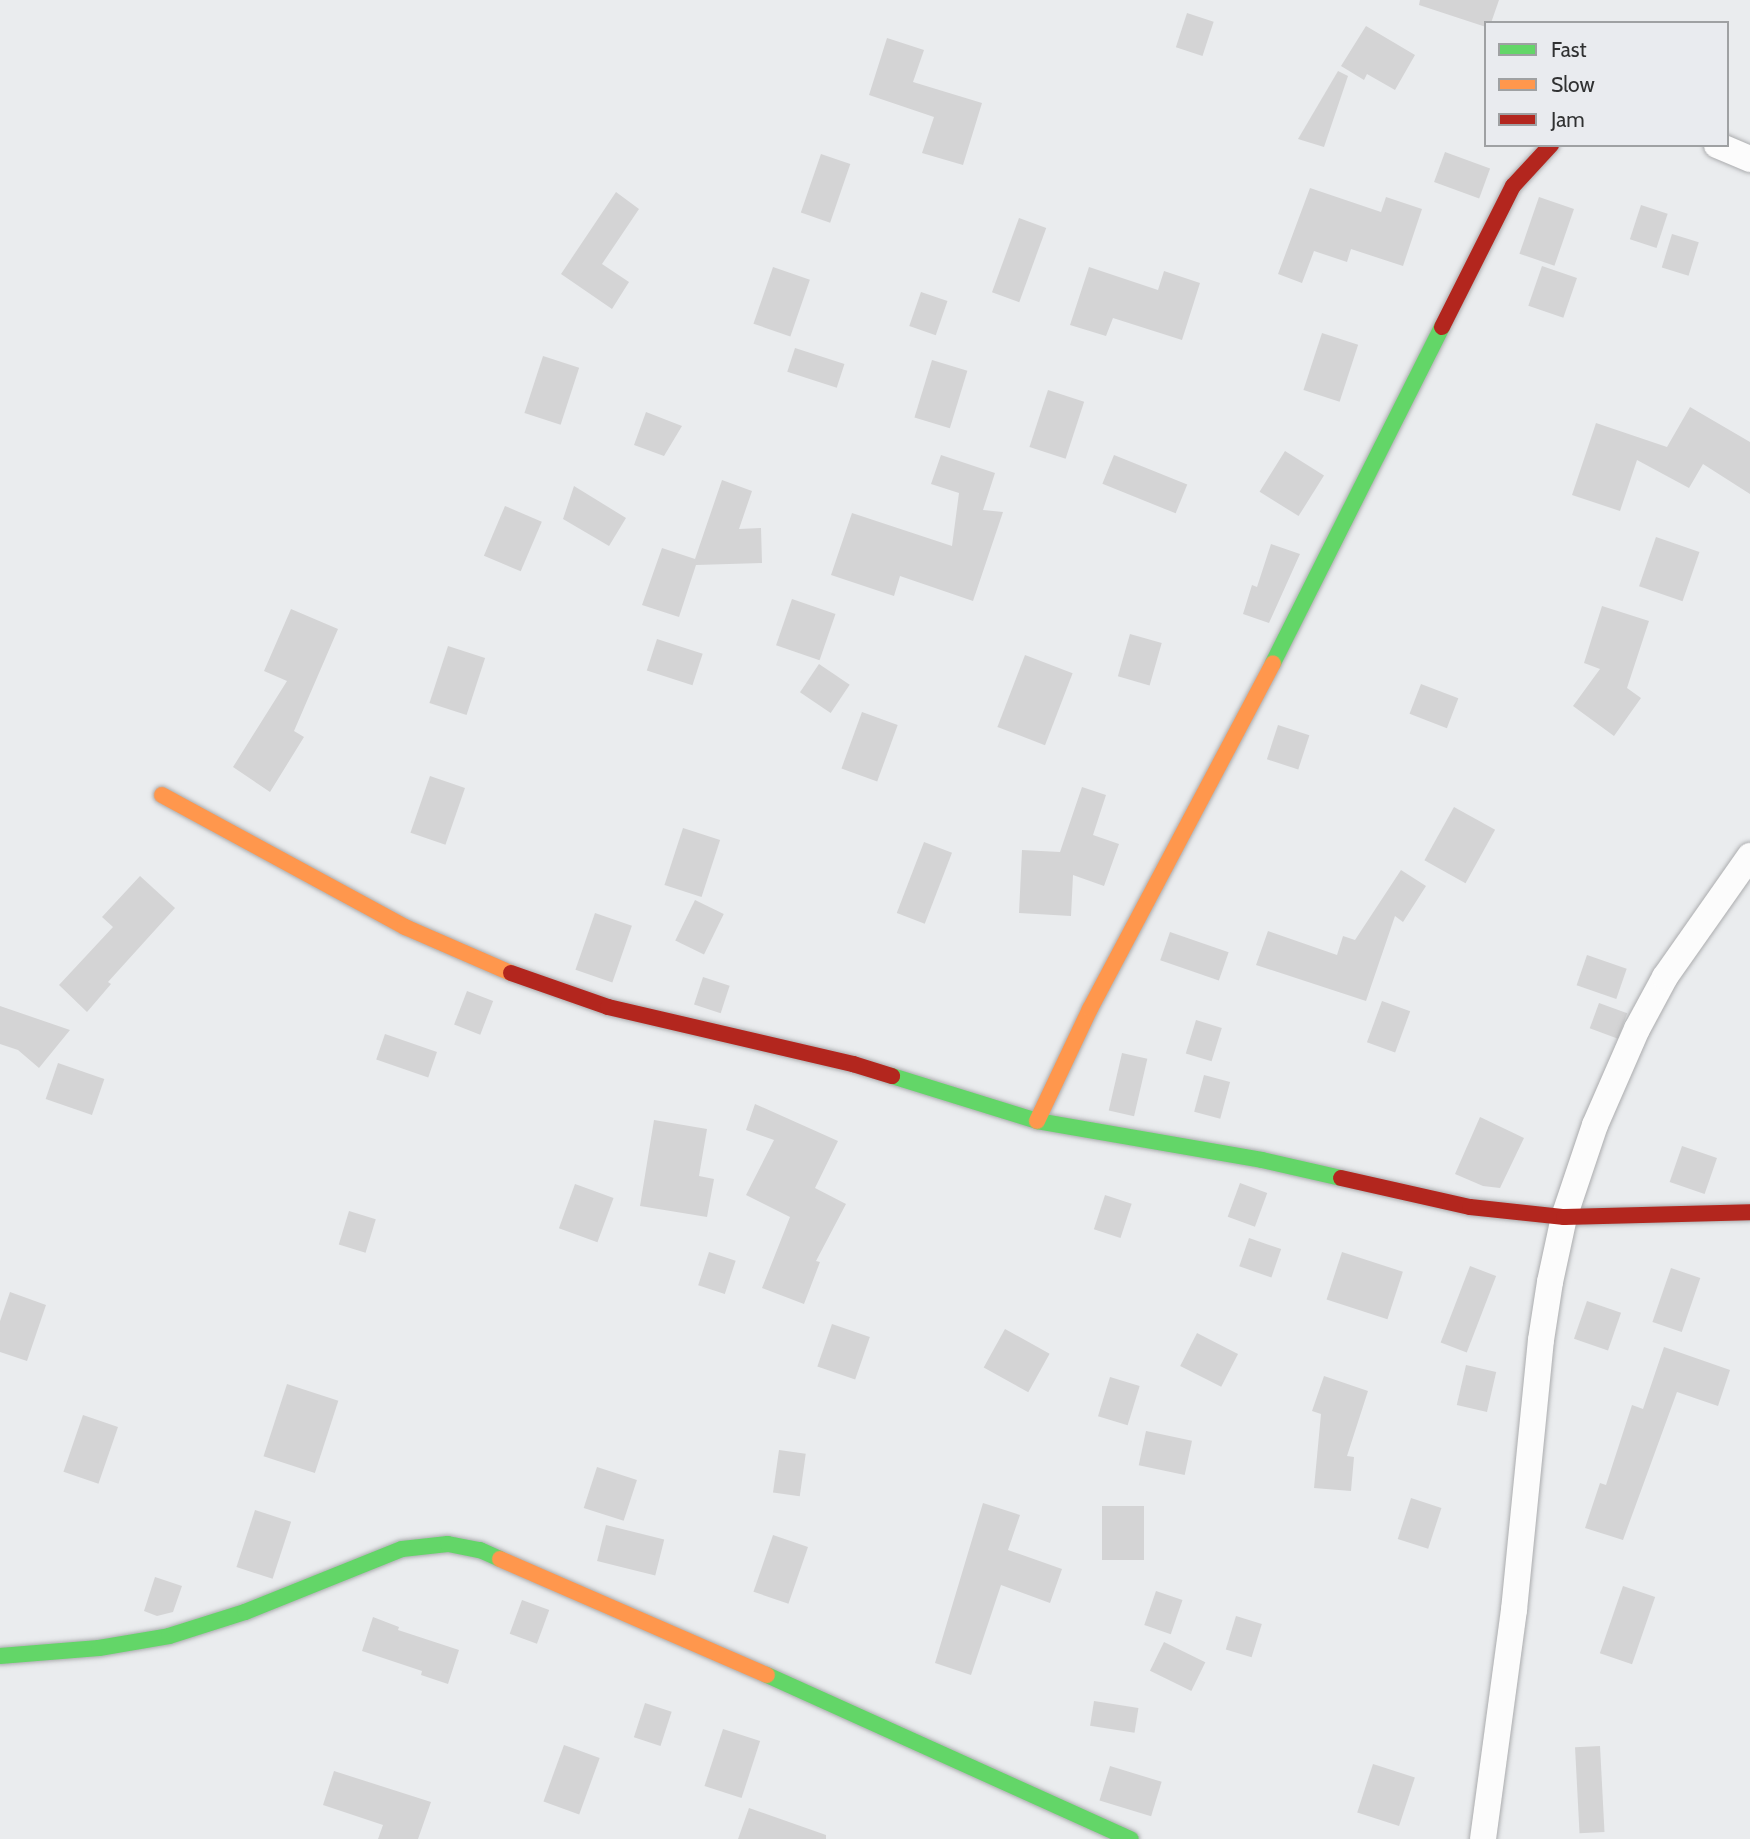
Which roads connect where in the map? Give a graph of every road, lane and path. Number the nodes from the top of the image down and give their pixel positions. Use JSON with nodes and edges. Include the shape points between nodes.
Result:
{"nodes":[{"id":1,"x":1549,"y":147,"type":"edge"},
{"id":2,"x":1722,"y":147,"type":"edge"},
{"id":3,"x":1750,"y":159,"type":"edge"},
{"id":4,"x":162,"y":795,"type":"dead end"},
{"id":5,"x":1750,"y":856,"type":"edge"},
{"id":6,"x":1037,"y":1121,"type":"junction"},
{"id":7,"x":1750,"y":1212,"type":"edge"},
{"id":8,"x":1564,"y":1217,"type":"junction"},
{"id":9,"x":0,"y":1656,"type":"edge"},
{"id":10,"x":1131,"y":1839,"type":"edge"},
{"id":11,"x":1483,"y":1839,"type":"edge"}],
"edges":[{"from":1,"to":6,"type":"street","via":[[1513,186],[1259,691],[1090,1009]]},
{"from":2,"to":3,"type":"street"},
{"from":4,"to":6,"type":"street","via":[[405,928],[545,987],[608,1007],[853,1064]]},
{"from":5,"to":8,"type":"street","via":[[1665,977],[1637,1029],[1595,1125]]},
{"from":6,"to":8,"type":"street","via":[[1262,1160],[1470,1207]]},
{"from":7,"to":8,"type":"street"},
{"from":8,"to":11,"type":"street","via":[[1541,1340],[1514,1610]]},
{"from":9,"to":10,"type":"street","via":[[99,1648],[169,1636],[256,1608],[402,1549],[448,1544],[480,1550]]}]}
